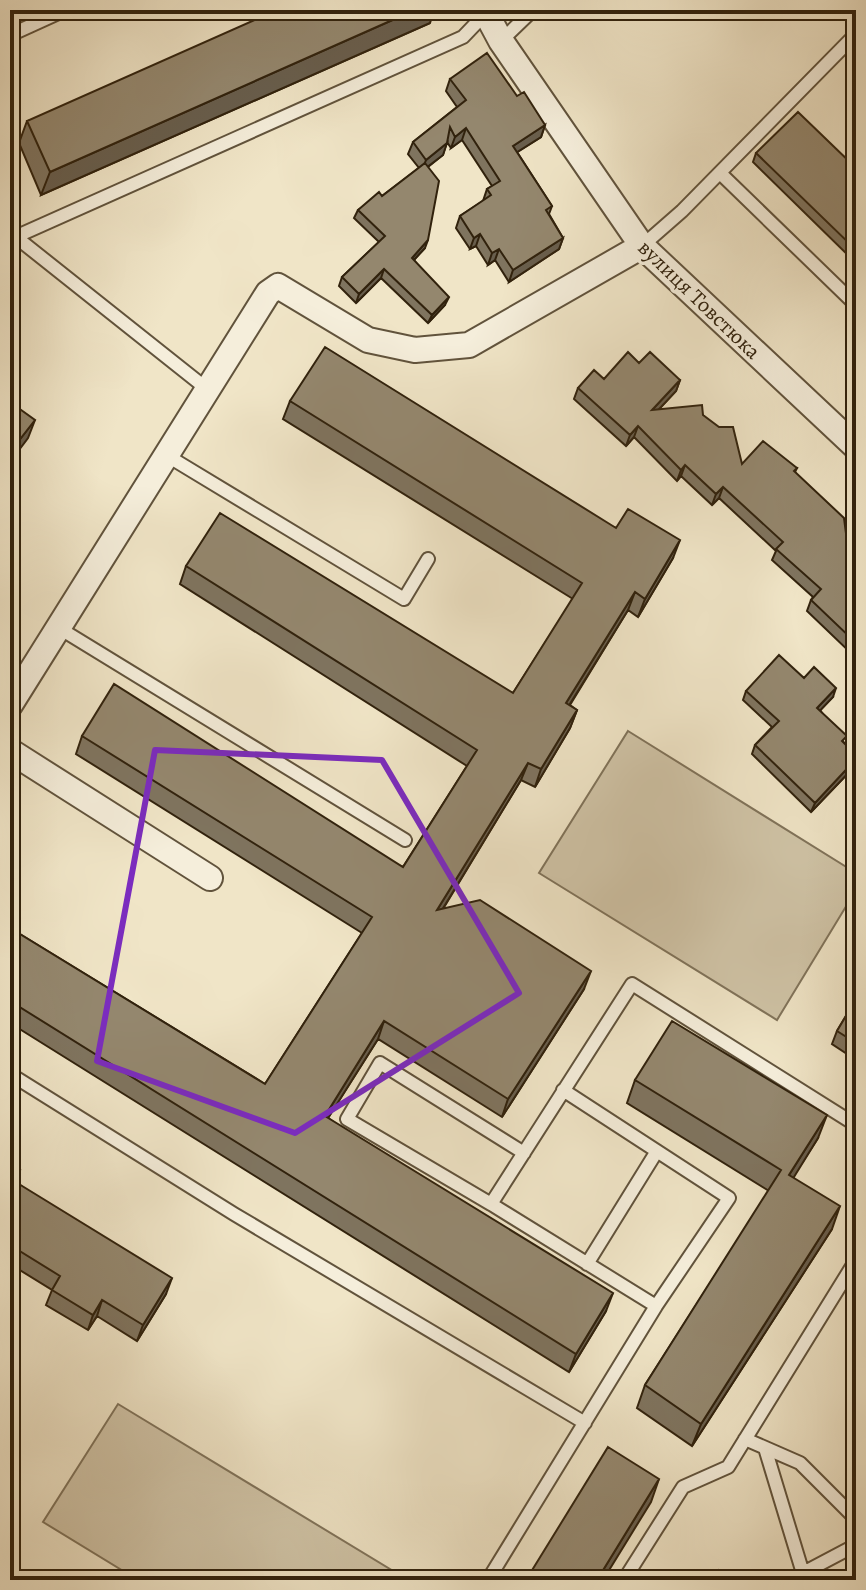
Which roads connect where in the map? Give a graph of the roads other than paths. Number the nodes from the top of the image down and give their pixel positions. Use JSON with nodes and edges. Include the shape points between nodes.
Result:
{"nodes":[{"id":1,"x":65,"y":10,"type":"edge"},
{"id":2,"x":533,"y":10,"type":"edge"},
{"id":3,"x":486,"y":11,"type":"edge"},
{"id":4,"x":856,"y":34,"type":"edge"},
{"id":5,"x":10,"y":35,"type":"edge"},
{"id":6,"x":501,"y":41,"type":"junction"},
{"id":7,"x":720,"y":173,"type":"junction"},
{"id":8,"x":12,"y":235,"type":"edge"},
{"id":9,"x":642,"y":246,"type":"junction"},
{"id":10,"x":856,"y":305,"type":"edge"},
{"id":11,"x":207,"y":389,"type":"junction"},
{"id":12,"x":856,"y":447,"type":"edge"},
{"id":13,"x":166,"y":455,"type":"junction"},
{"id":14,"x":428,"y":559,"type":"dead end"},
{"id":15,"x":59,"y":628,"type":"junction"},
{"id":16,"x":10,"y":705,"type":"edge"},
{"id":17,"x":10,"y":751,"type":"edge"},
{"id":18,"x":405,"y":840,"type":"dead end"},
{"id":19,"x":210,"y":878,"type":"dead end"},
{"id":20,"x":10,"y":1074,"type":"edge"},
{"id":21,"x":563,"y":1090,"type":"junction"},
{"id":22,"x":856,"y":1125,"type":"edge"},
{"id":23,"x":657,"y":1151,"type":"junction"},
{"id":24,"x":524,"y":1153,"type":"junction"},
{"id":25,"x":491,"y":1204,"type":"junction"},
{"id":26,"x":856,"y":1260,"type":"edge"},
{"id":27,"x":587,"y":1264,"type":"junction"},
{"id":28,"x":656,"y":1306,"type":"junction"},
{"id":29,"x":585,"y":1423,"type":"junction"},
{"id":30,"x":745,"y":1439,"type":"junction"},
{"id":31,"x":765,"y":1448,"type":"junction"},
{"id":32,"x":856,"y":1519,"type":"edge"},
{"id":33,"x":856,"y":1545,"type":"edge"},
{"id":34,"x":804,"y":1576,"type":"edge"},
{"id":35,"x":488,"y":1580,"type":"edge"},
{"id":36,"x":624,"y":1580,"type":"edge"}],
"edges":[{"from":1,"to":5,"type":"lane"},
{"from":2,"to":6,"type":"lane"},
{"from":3,"to":6,"type":"street","name":"вулиця Товстюка"},
{"from":3,"to":8,"type":"lane","via":[[463,37]]},
{"from":4,"to":7,"type":"lane"},
{"from":6,"to":9,"type":"street","name":"вулиця Товстюка"},
{"from":7,"to":9,"type":"lane"},
{"from":7,"to":10,"type":"lane"},
{"from":8,"to":11,"type":"lane"},
{"from":9,"to":11,"type":"street","via":[[469,345],[415,350],[368,340],[278,286],[268,293]]},
{"from":9,"to":12,"type":"street","name":"вулиця Товстюка"},
{"from":11,"to":13,"type":"street"},
{"from":13,"to":14,"type":"lane","via":[[404,599]]},
{"from":13,"to":15,"type":"street"},
{"from":15,"to":16,"type":"street"},
{"from":15,"to":18,"type":"lane"},
{"from":17,"to":19,"type":"street"},
{"from":20,"to":29,"type":"lane"},
{"from":21,"to":22,"type":"lane","via":[[632,984]]},
{"from":21,"to":23,"type":"lane"},
{"from":21,"to":24,"type":"lane"},
{"from":23,"to":27,"type":"lane"},
{"from":23,"to":28,"type":"lane","via":[[729,1198]]},
{"from":24,"to":25,"type":"lane"},
{"from":24,"to":25,"type":"lane","via":[[380,1063],[347,1119]]},
{"from":25,"to":27,"type":"lane"},
{"from":26,"to":30,"type":"lane"},
{"from":27,"to":28,"type":"lane"},
{"from":28,"to":29,"type":"lane"},
{"from":29,"to":35,"type":"lane"},
{"from":30,"to":31,"type":"lane"},
{"from":30,"to":36,"type":"lane","via":[[728,1467],[683,1487]]},
{"from":31,"to":32,"type":"lane","via":[[800,1463]]},
{"from":31,"to":34,"type":"lane"},
{"from":33,"to":34,"type":"lane"}]}
